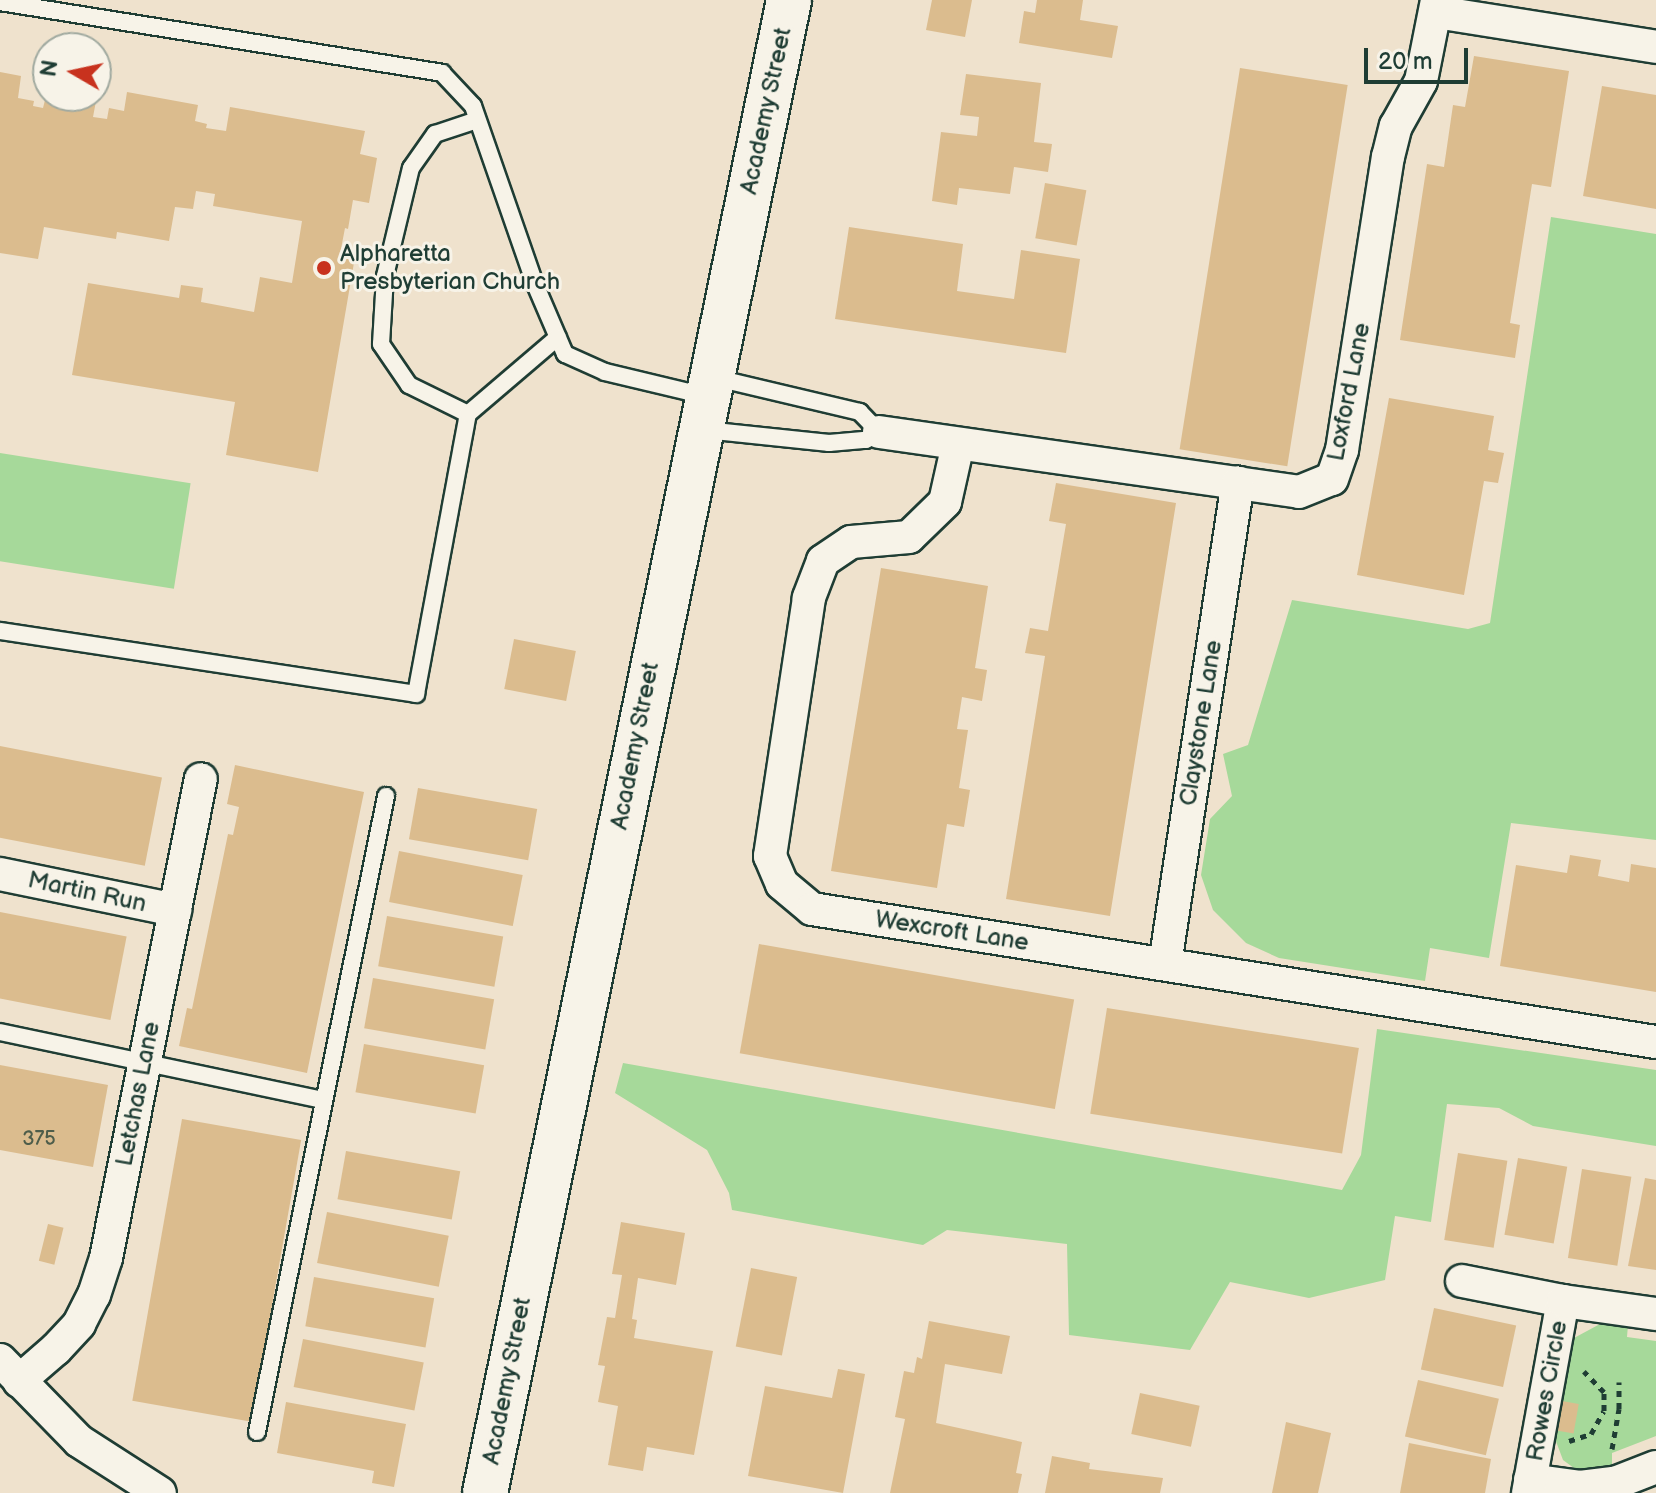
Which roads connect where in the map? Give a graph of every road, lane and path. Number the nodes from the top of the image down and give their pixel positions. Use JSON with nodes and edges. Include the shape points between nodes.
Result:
{"nodes":[{"id":1,"x":789,"y":0,"type":"edge"},
{"id":2,"x":0,"y":2,"type":"edge"},
{"id":3,"x":1436,"y":6,"type":"edge"},
{"id":4,"x":1656,"y":47,"type":"edge"},
{"id":5,"x":477,"y":120,"type":"junction"},
{"id":6,"x":558,"y":337,"type":"junction"},
{"id":7,"x":705,"y":401,"type":"junction"},
{"id":8,"x":468,"y":414,"type":"junction"},
{"id":9,"x":879,"y":432,"type":"junction"},
{"id":10,"x":958,"y":444,"type":"junction"},
{"id":11,"x":1238,"y":482,"type":"junction"},
{"id":12,"x":0,"y":631,"type":"edge"},
{"id":13,"x":201,"y":779,"type":"dead end"},
{"id":14,"x":386,"y":796,"type":"dead end"},
{"id":15,"x":0,"y":874,"type":"edge"},
{"id":16,"x":175,"y":910,"type":"junction"},
{"id":17,"x":1165,"y":964,"type":"junction"},
{"id":18,"x":0,"y":1032,"type":"edge"},
{"id":19,"x":1656,"y":1042,"type":"edge"},
{"id":20,"x":144,"y":1062,"type":"junction"},
{"id":21,"x":324,"y":1100,"type":"junction"},
{"id":22,"x":1462,"y":1281,"type":"dead end"},
{"id":23,"x":1563,"y":1301,"type":"junction"},
{"id":24,"x":1656,"y":1314,"type":"edge"},
{"id":25,"x":9,"y":1370,"type":"edge"},
{"id":26,"x":1619,"y":1382,"type":"dead end"},
{"id":27,"x":257,"y":1432,"type":"dead end"},
{"id":28,"x":1612,"y":1450,"type":"dead end"},
{"id":29,"x":1656,"y":1467,"type":"edge"},
{"id":30,"x":1529,"y":1487,"type":"edge"},
{"id":31,"x":160,"y":1493,"type":"edge"},
{"id":32,"x":485,"y":1493,"type":"edge"}],
"edges":[{"from":1,"to":7,"type":"street","name":"Academy Street"},
{"from":2,"to":5,"type":"lane","via":[[442,73],[473,106]]},
{"from":3,"to":4,"type":"street"},
{"from":3,"to":11,"type":"street","name":"Loxford Lane","via":[[1421,81],[1396,126],[1388,157],[1342,450],[1332,479],[1299,492]]},
{"from":5,"to":6,"type":"lane"},
{"from":5,"to":8,"type":"lane","via":[[435,134],[411,168],[385,276],[381,344],[409,385]]},
{"from":6,"to":7,"type":"lane","via":[[565,354],[605,372]]},
{"from":6,"to":8,"type":"lane"},
{"from":7,"to":9,"type":"lane","via":[[860,412]]},
{"from":7,"to":9,"type":"lane","via":[[829,443],[866,440]]},
{"from":7,"to":32,"type":"street","name":"Academy Street"},
{"from":8,"to":12,"type":"lane","via":[[416,694]]},
{"from":9,"to":10,"type":"street","name":"Loxford Lane"},
{"from":10,"to":11,"type":"street","name":"Loxford Lane"},
{"from":10,"to":17,"type":"street","name":"Wexcroft Lane","via":[[945,502],[909,537],[851,542],[823,561],[809,598],[770,856],[782,884],[812,909]]},
{"from":11,"to":17,"type":"street","name":"Claystone Lane"},
{"from":13,"to":16,"type":"street","name":"Letchas Lane"},
{"from":14,"to":21,"type":"lane"},
{"from":15,"to":16,"type":"street","name":"Martin Run"},
{"from":16,"to":20,"type":"street","name":"Letchas Lane"},
{"from":17,"to":19,"type":"street","name":"Wexcroft Lane"},
{"from":18,"to":20,"type":"lane"},
{"from":20,"to":21,"type":"lane"},
{"from":20,"to":25,"type":"street","name":"Letchas Lane","via":[[94,1295],[79,1324],[56,1349]]},
{"from":21,"to":27,"type":"lane"},
{"from":22,"to":23,"type":"street","name":"Rowes Circle"},
{"from":23,"to":24,"type":"street","name":"Rowes Circle"},
{"from":23,"to":30,"type":"street","name":"Rowes Circle"},
{"from":25,"to":31,"type":"street","via":[[79,1441]]},
{"from":26,"to":28,"type":"path"},
{"from":29,"to":30,"type":"street","name":"Rowes Circle","via":[[1603,1484]]}]}
